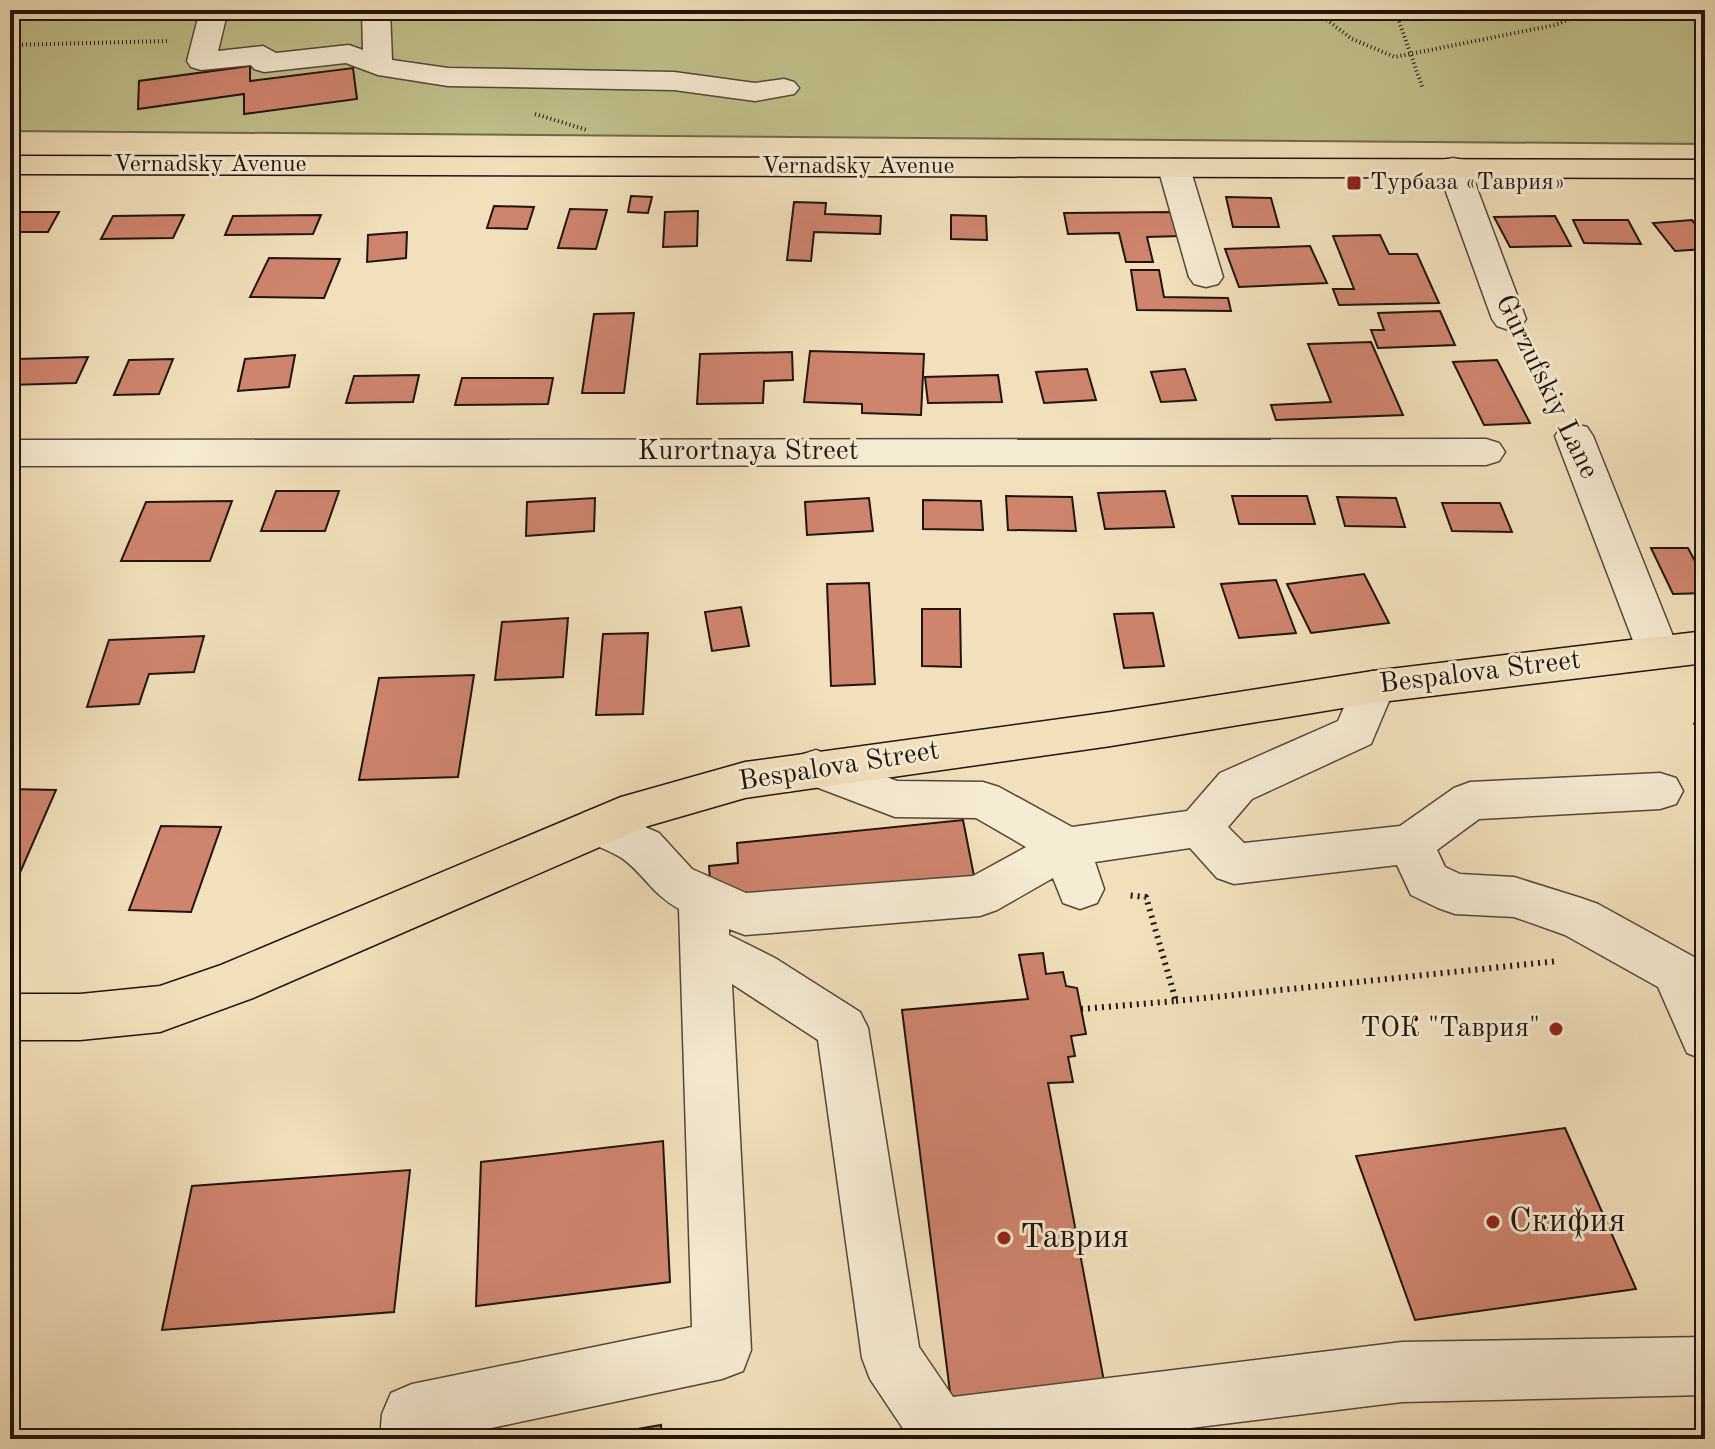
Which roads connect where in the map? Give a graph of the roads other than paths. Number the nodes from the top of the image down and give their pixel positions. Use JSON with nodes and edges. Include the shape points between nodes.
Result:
{"nodes":[{"id":1,"x":214,"y":10,"type":"edge"},
{"id":2,"x":376,"y":10,"type":"edge"},
{"id":3,"x":378,"y":66,"type":"junction"},
{"id":4,"x":784,"y":88,"type":"dead end"},
{"id":5,"x":10,"y":165,"type":"edge"},
{"id":6,"x":1453,"y":167,"type":"junction"},
{"id":7,"x":1174,"y":168,"type":"junction"},
{"id":8,"x":1705,"y":169,"type":"edge"},
{"id":9,"x":1206,"y":277,"type":"dead end"},
{"id":10,"x":1509,"y":319,"type":"road end"},
{"id":11,"x":1574,"y":436,"type":"road end"},
{"id":12,"x":1486,"y":452,"type":"dead end"},
{"id":13,"x":10,"y":453,"type":"edge"},
{"id":14,"x":1705,"y":647,"type":"edge"},
{"id":15,"x":1658,"y":651,"type":"junction"},
{"id":16,"x":1373,"y":687,"type":"junction"},
{"id":17,"x":816,"y":768,"type":"junction"},
{"id":18,"x":1660,"y":791,"type":"dead end"},
{"id":19,"x":599,"y":826,"type":"junction"},
{"id":20,"x":1200,"y":828,"type":"junction"},
{"id":21,"x":1410,"y":844,"type":"junction"},
{"id":22,"x":1073,"y":868,"type":"junction"},
{"id":23,"x":704,"y":922,"type":"junction"},
{"id":24,"x":10,"y":1017,"type":"edge"},
{"id":25,"x":1705,"y":1037,"type":"edge"},
{"id":26,"x":1705,"y":1366,"type":"edge"},
{"id":27,"x":410,"y":1439,"type":"edge"}],
"edges":[{"from":1,"to":3,"type":"street","via":[[201,61],[263,55],[264,63],[349,54]]},
{"from":2,"to":3,"type":"street"},
{"from":3,"to":4,"type":"street","via":[[448,77],[674,81],[755,92]]},
{"from":5,"to":7,"type":"main road","name":"Vernadsky Avenue"},
{"from":6,"to":7,"type":"main road","name":"Vernadsky Avenue"},
{"from":6,"to":8,"type":"main road","name":"Vernadsky Avenue"},
{"from":6,"to":10,"type":"street","name":"Gurzufskiy Lane"},
{"from":7,"to":9,"type":"street"},
{"from":11,"to":15,"type":"street","name":"Gurzufskiy Lane"},
{"from":12,"to":13,"type":"street","name":"Kurortnaya Street"},
{"from":14,"to":15,"type":"main road","name":"Bespalova Street"},
{"from":15,"to":16,"type":"main road","name":"Bespalova Street"},
{"from":16,"to":17,"type":"main road","name":"Bespalova Street"},
{"from":16,"to":20,"type":"street","via":[[1355,732],[1236,786]]},
{"from":17,"to":19,"type":"main road","name":"Bespalova Street","via":[[677,797]]},
{"from":17,"to":22,"type":"street","via":[[895,799],[983,800]]},
{"from":18,"to":21,"type":"street","via":[[1470,801]]},
{"from":19,"to":23,"type":"street","via":[[642,847]]},
{"from":19,"to":24,"type":"main road","name":"Bespalova Street","via":[[160,1009]]},
{"from":20,"to":21,"type":"street","via":[[1234,864]]},
{"from":20,"to":22,"type":"street"},
{"from":21,"to":25,"type":"street","via":[[1428,881],[1455,894],[1514,897],[1581,919],[1676,972]]},
{"from":22,"to":23,"type":"street","via":[[980,896],[745,914]]},
{"from":23,"to":26,"type":"street","via":[[757,973],[842,1028],[891,1358],[939,1429],[1402,1372]]},
{"from":23,"to":27,"type":"street","via":[[722,1350],[412,1414]]}]}
